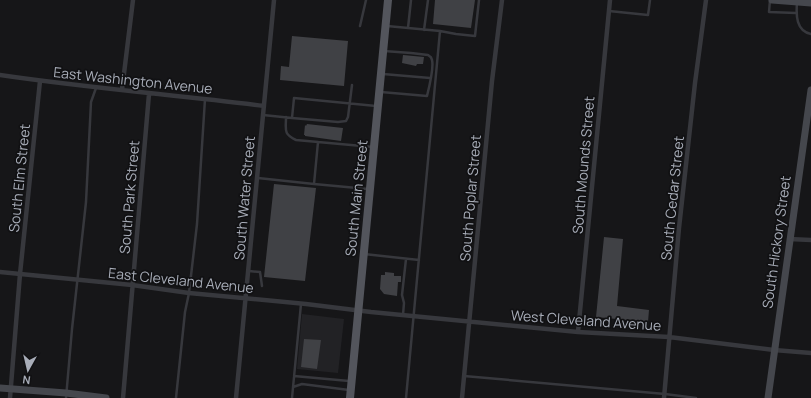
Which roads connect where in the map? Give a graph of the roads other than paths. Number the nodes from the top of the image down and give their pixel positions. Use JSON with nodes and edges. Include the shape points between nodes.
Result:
{"nodes":[{"id":1,"x":133,"y":0,"type":"edge"},
{"id":2,"x":274,"y":0,"type":"edge"},
{"id":3,"x":366,"y":0,"type":"edge"},
{"id":4,"x":388,"y":0,"type":"edge"},
{"id":5,"x":411,"y":0,"type":"edge"},
{"id":6,"x":428,"y":0,"type":"edge"},
{"id":7,"x":479,"y":0,"type":"edge"},
{"id":8,"x":502,"y":0,"type":"edge"},
{"id":9,"x":610,"y":0,"type":"edge"},
{"id":10,"x":650,"y":0,"type":"edge"},
{"id":11,"x":706,"y":0,"type":"edge"},
{"id":12,"x":771,"y":0,"type":"edge"},
{"id":13,"x":796,"y":1,"type":"junction"},
{"id":14,"x":811,"y":3,"type":"edge"},
{"id":15,"x":609,"y":11,"type":"junction"},
{"id":16,"x":796,"y":13,"type":"junction"},
{"id":17,"x":360,"y":26,"type":"dead end"},
{"id":18,"x":386,"y":26,"type":"junction"},
{"id":19,"x":408,"y":28,"type":"junction"},
{"id":20,"x":424,"y":30,"type":"junction"},
{"id":21,"x":440,"y":31,"type":"junction"},
{"id":22,"x":811,"y":34,"type":"edge"},
{"id":23,"x":383,"y":51,"type":"junction"},
{"id":24,"x":381,"y":73,"type":"junction"},
{"id":25,"x":0,"y":75,"type":"edge"},
{"id":26,"x":430,"y":78,"type":"junction"},
{"id":27,"x":40,"y":81,"type":"junction"},
{"id":28,"x":352,"y":85,"type":"dead end"},
{"id":29,"x":97,"y":87,"type":"junction"},
{"id":30,"x":122,"y":90,"type":"junction"},
{"id":31,"x":811,"y":90,"type":"edge"},
{"id":32,"x":380,"y":92,"type":"junction"},
{"id":33,"x":149,"y":94,"type":"junction"},
{"id":34,"x":205,"y":99,"type":"junction"},
{"id":35,"x":350,"y":104,"type":"junction"},
{"id":36,"x":264,"y":106,"type":"junction"},
{"id":37,"x":378,"y":107,"type":"junction"},
{"id":38,"x":263,"y":115,"type":"junction"},
{"id":39,"x":286,"y":117,"type":"junction"},
{"id":40,"x":292,"y":118,"type":"junction"},
{"id":41,"x":808,"y":132,"type":"edge"},
{"id":42,"x":318,"y":142,"type":"junction"},
{"id":43,"x":374,"y":147,"type":"junction"},
{"id":44,"x":257,"y":178,"type":"junction"},
{"id":45,"x":314,"y":184,"type":"junction"},
{"id":46,"x":370,"y":189,"type":"junction"},
{"id":47,"x":790,"y":239,"type":"junction"},
{"id":48,"x":811,"y":240,"type":"edge"},
{"id":49,"x":364,"y":254,"type":"junction"},
{"id":50,"x":406,"y":259,"type":"junction"},
{"id":51,"x":419,"y":260,"type":"junction"},
{"id":52,"x":248,"y":270,"type":"junction"},
{"id":53,"x":0,"y":272,"type":"edge"},
{"id":54,"x":20,"y":274,"type":"junction"},
{"id":55,"x":77,"y":280,"type":"junction"},
{"id":56,"x":132,"y":285,"type":"junction"},
{"id":57,"x":262,"y":286,"type":"dead end"},
{"id":58,"x":189,"y":293,"type":"junction"},
{"id":59,"x":246,"y":298,"type":"junction"},
{"id":60,"x":301,"y":304,"type":"junction"},
{"id":61,"x":359,"y":310,"type":"junction"},
{"id":62,"x":402,"y":315,"type":"junction"},
{"id":63,"x":413,"y":316,"type":"junction"},
{"id":64,"x":469,"y":321,"type":"junction"},
{"id":65,"x":578,"y":332,"type":"junction"},
{"id":66,"x":669,"y":337,"type":"junction"},
{"id":67,"x":774,"y":350,"type":"junction"},
{"id":68,"x":811,"y":353,"type":"edge"},
{"id":69,"x":294,"y":376,"type":"junction"},
{"id":70,"x":464,"y":376,"type":"junction"},
{"id":71,"x":352,"y":381,"type":"junction"},
{"id":72,"x":293,"y":387,"type":"junction"},
{"id":73,"x":0,"y":388,"type":"edge"},
{"id":74,"x":10,"y":389,"type":"junction"},
{"id":75,"x":351,"y":394,"type":"edge"},
{"id":76,"x":66,"y":396,"type":"edge"},
{"id":77,"x":664,"y":396,"type":"edge"},
{"id":78,"x":10,"y":398,"type":"edge"},
{"id":79,"x":106,"y":398,"type":"edge"},
{"id":80,"x":123,"y":398,"type":"edge"},
{"id":81,"x":176,"y":398,"type":"edge"},
{"id":82,"x":236,"y":398,"type":"edge"},
{"id":83,"x":292,"y":398,"type":"edge"},
{"id":84,"x":406,"y":398,"type":"edge"},
{"id":85,"x":462,"y":398,"type":"edge"},
{"id":86,"x":696,"y":398,"type":"edge"},
{"id":87,"x":768,"y":398,"type":"edge"}],
"edges":[{"from":1,"to":30,"type":"street"},
{"from":2,"to":36,"type":"street","name":"South Water Street"},
{"from":3,"to":17,"type":"lane"},
{"from":4,"to":18,"type":"main road","name":"South Main Street"},
{"from":5,"to":19,"type":"lane"},
{"from":6,"to":20,"type":"lane"},
{"from":7,"to":21,"type":"lane","via":[[475,36]]},
{"from":8,"to":64,"type":"street","name":"South Poplar Street"},
{"from":9,"to":15,"type":"street","name":"South Mounds Street"},
{"from":10,"to":15,"type":"lane","via":[[648,15]]},
{"from":11,"to":66,"type":"street","name":"South Cedar Street"},
{"from":12,"to":13,"type":"street"},
{"from":12,"to":16,"type":"lane","via":[[769,12]]},
{"from":13,"to":14,"type":"street"},
{"from":13,"to":16,"type":"lane"},
{"from":15,"to":65,"type":"street","name":"South Mounds Street"},
{"from":16,"to":22,"type":"lane","via":[[800,26]]},
{"from":18,"to":19,"type":"lane"},
{"from":18,"to":23,"type":"main road","name":"South Main Street"},
{"from":19,"to":20,"type":"lane"},
{"from":20,"to":21,"type":"lane"},
{"from":21,"to":51,"type":"lane"},
{"from":23,"to":24,"type":"main road","name":"South Main Street"},
{"from":23,"to":26,"type":"lane","via":[[430,56]]},
{"from":24,"to":26,"type":"lane"},
{"from":24,"to":32,"type":"main road","name":"South Main Street"},
{"from":25,"to":27,"type":"street","name":"East Washington Avenue"},
{"from":26,"to":32,"type":"lane","via":[[427,97]]},
{"from":27,"to":29,"type":"street","name":"East Washington Avenue"},
{"from":27,"to":54,"type":"street","name":"South Elm Street"},
{"from":28,"to":35,"type":"lane"},
{"from":29,"to":30,"type":"street","name":"East Washington Avenue"},
{"from":29,"to":55,"type":"lane","via":[[91,102],[86,202]]},
{"from":30,"to":33,"type":"street","name":"East Washington Avenue"},
{"from":31,"to":41,"type":"street","name":"South Hickory Street"},
{"from":32,"to":37,"type":"main road","name":"South Main Street"},
{"from":33,"to":34,"type":"street","name":"East Washington Avenue"},
{"from":33,"to":56,"type":"street","name":"South Park Street"},
{"from":34,"to":36,"type":"street","name":"East Washington Avenue"},
{"from":34,"to":58,"type":"lane","via":[[197,224]]},
{"from":35,"to":37,"type":"lane"},
{"from":35,"to":40,"type":"lane","via":[[348,117],[343,122]]},
{"from":35,"to":40,"type":"lane","via":[[294,98]]},
{"from":36,"to":38,"type":"street","name":"South Water Street"},
{"from":37,"to":43,"type":"main road","name":"South Main Street"},
{"from":38,"to":39,"type":"lane"},
{"from":38,"to":44,"type":"street","name":"South Water Street"},
{"from":39,"to":40,"type":"lane"},
{"from":39,"to":42,"type":"lane","via":[[286,133],[289,137]]},
{"from":41,"to":47,"type":"street","name":"South Hickory Street"},
{"from":42,"to":43,"type":"lane"},
{"from":42,"to":45,"type":"lane"},
{"from":43,"to":46,"type":"main road","name":"South Main Street"},
{"from":44,"to":45,"type":"lane"},
{"from":44,"to":52,"type":"street","name":"South Water Street"},
{"from":45,"to":46,"type":"lane"},
{"from":46,"to":49,"type":"main road","name":"South Main Street"},
{"from":47,"to":48,"type":"street"},
{"from":47,"to":67,"type":"street","name":"South Hickory Street"},
{"from":49,"to":50,"type":"lane"},
{"from":49,"to":61,"type":"main road","name":"South Main Street"},
{"from":50,"to":51,"type":"lane"},
{"from":50,"to":62,"type":"lane"},
{"from":51,"to":63,"type":"lane"},
{"from":52,"to":57,"type":"lane","via":[[260,272]]},
{"from":52,"to":59,"type":"street","name":"South Water Street"},
{"from":53,"to":54,"type":"street","name":"East Cleveland Avenue"},
{"from":54,"to":55,"type":"street","name":"East Cleveland Avenue"},
{"from":54,"to":74,"type":"street","name":"South Elm Street"},
{"from":55,"to":56,"type":"street","name":"East Cleveland Avenue"},
{"from":55,"to":76,"type":"lane"},
{"from":56,"to":58,"type":"street","name":"East Cleveland Avenue"},
{"from":56,"to":80,"type":"street","name":"South Park Street"},
{"from":58,"to":59,"type":"street","name":"East Cleveland Avenue"},
{"from":58,"to":81,"type":"lane"},
{"from":59,"to":60,"type":"street","name":"East Cleveland Avenue"},
{"from":59,"to":82,"type":"street","name":"South Water Street"},
{"from":60,"to":61,"type":"street","name":"East Cleveland Avenue"},
{"from":60,"to":69,"type":"lane"},
{"from":61,"to":62,"type":"street","name":"West Cleveland Avenue"},
{"from":61,"to":71,"type":"main road","name":"South Main Street"},
{"from":62,"to":63,"type":"street","name":"West Cleveland Avenue"},
{"from":63,"to":64,"type":"street","name":"West Cleveland Avenue"},
{"from":63,"to":84,"type":"lane"},
{"from":64,"to":65,"type":"street","name":"West Cleveland Avenue"},
{"from":64,"to":70,"type":"street","name":"South Poplar Street"},
{"from":65,"to":66,"type":"street","name":"West Cleveland Avenue"},
{"from":66,"to":67,"type":"street","name":"West Cleveland Avenue"},
{"from":66,"to":77,"type":"street","name":"South Cedar Street"},
{"from":67,"to":68,"type":"street","name":"West Cleveland Avenue"},
{"from":67,"to":87,"type":"street","name":"South Hickory Street"},
{"from":69,"to":71,"type":"lane"},
{"from":69,"to":72,"type":"lane"},
{"from":70,"to":77,"type":"lane"},
{"from":70,"to":85,"type":"street","name":"South Poplar Street"},
{"from":71,"to":75,"type":"main road","name":"South Main Street"},
{"from":72,"to":75,"type":"lane","via":[[302,384]]},
{"from":72,"to":83,"type":"lane"},
{"from":73,"to":74,"type":"street"},
{"from":74,"to":76,"type":"street"},
{"from":74,"to":78,"type":"street","name":"South Elm Street"},
{"from":76,"to":79,"type":"street"},
{"from":77,"to":86,"type":"lane"}]}
